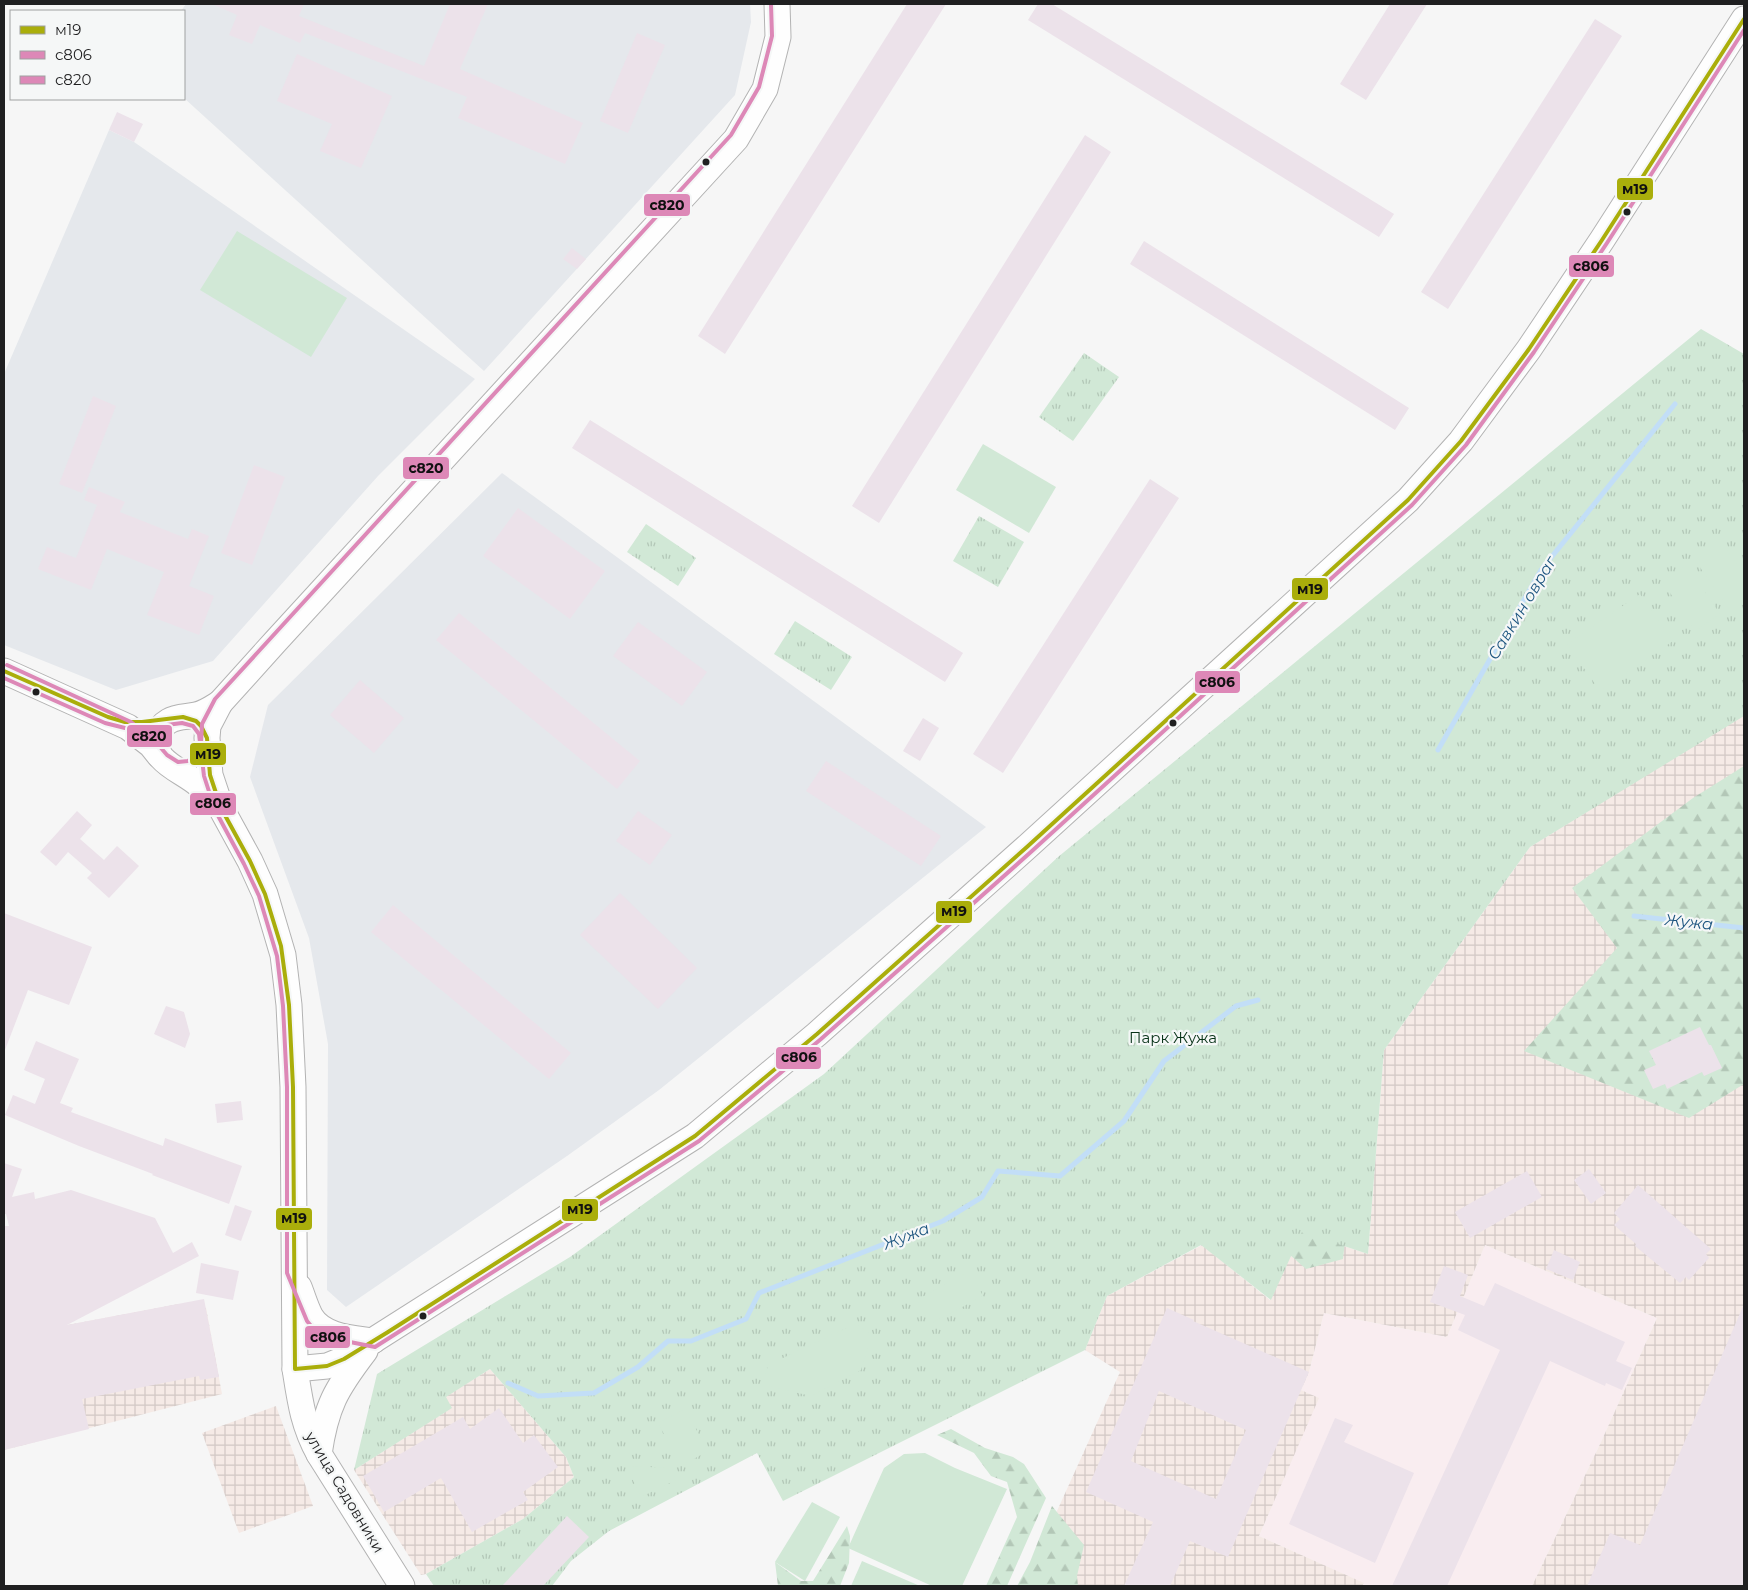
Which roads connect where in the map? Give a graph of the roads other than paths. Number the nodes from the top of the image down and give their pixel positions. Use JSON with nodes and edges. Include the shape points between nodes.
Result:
{"nodes":[{"id":1,"x":777,"y":4,"type":"edge"},
{"id":2,"x":1744,"y":19,"type":"edge"},
{"id":3,"x":4,"y":671,"type":"edge"},
{"id":4,"x":220,"y":703,"type":"junction"},
{"id":5,"x":108,"y":718,"type":"junction"},
{"id":6,"x":178,"y":718,"type":"junction"},
{"id":7,"x":207,"y":742,"type":"junction"},
{"id":8,"x":167,"y":761,"type":"junction"},
{"id":9,"x":221,"y":808,"type":"junction"},
{"id":10,"x":293,"y":1271,"type":"junction"},
{"id":11,"x":373,"y":1341,"type":"junction"},
{"id":12,"x":295,"y":1369,"type":"junction"},
{"id":13,"x":319,"y":1454,"type":"junction"},
{"id":14,"x":402,"y":1586,"type":"edge"}],
"edges":[{"from":1,"to":4,"type":"street","name":"улица Садовники","via":[[778,36],[765,89],[736,139]]},
{"from":2,"to":11,"type":"street","via":[[1534,342],[1460,441],[1408,500],[824,1028],[695,1136]]},
{"from":3,"to":5,"type":"street"},
{"from":4,"to":6,"type":"street","name":"улица Садовники","via":[[209,711]]},
{"from":4,"to":7,"type":"street","name":"улица Садовники","via":[[208,726]]},
{"from":5,"to":6,"type":"street","name":"улица Садовники","via":[[142,722]]},
{"from":5,"to":8,"type":"street","via":[[142,737]]},
{"from":6,"to":7,"type":"street","via":[[196,721],[205,732]]},
{"from":6,"to":8,"type":"street","via":[[167,722],[156,740]]},
{"from":7,"to":8,"type":"street","name":"улица Садовники","via":[[202,759],[196,764],[183,768]]},
{"from":7,"to":9,"type":"street","name":"улица Садовники","via":[[210,775]]},
{"from":8,"to":9,"type":"street","name":"улица Садовники","via":[[198,784]]},
{"from":9,"to":10,"type":"street","name":"улица Садовники","via":[[265,894],[283,955],[293,1088]]},
{"from":10,"to":11,"type":"street","via":[[312,1318],[320,1326],[339,1335]]},
{"from":10,"to":12,"type":"street","name":"улица Садовники"},
{"from":11,"to":12,"type":"street","via":[[327,1366]]},
{"from":11,"to":13,"type":"street","via":[[335,1393],[327,1413]]},
{"from":12,"to":13,"type":"street","name":"улица Садовники","via":[[301,1408]]},
{"from":13,"to":14,"type":"street","name":"улица Садовники"}]}
